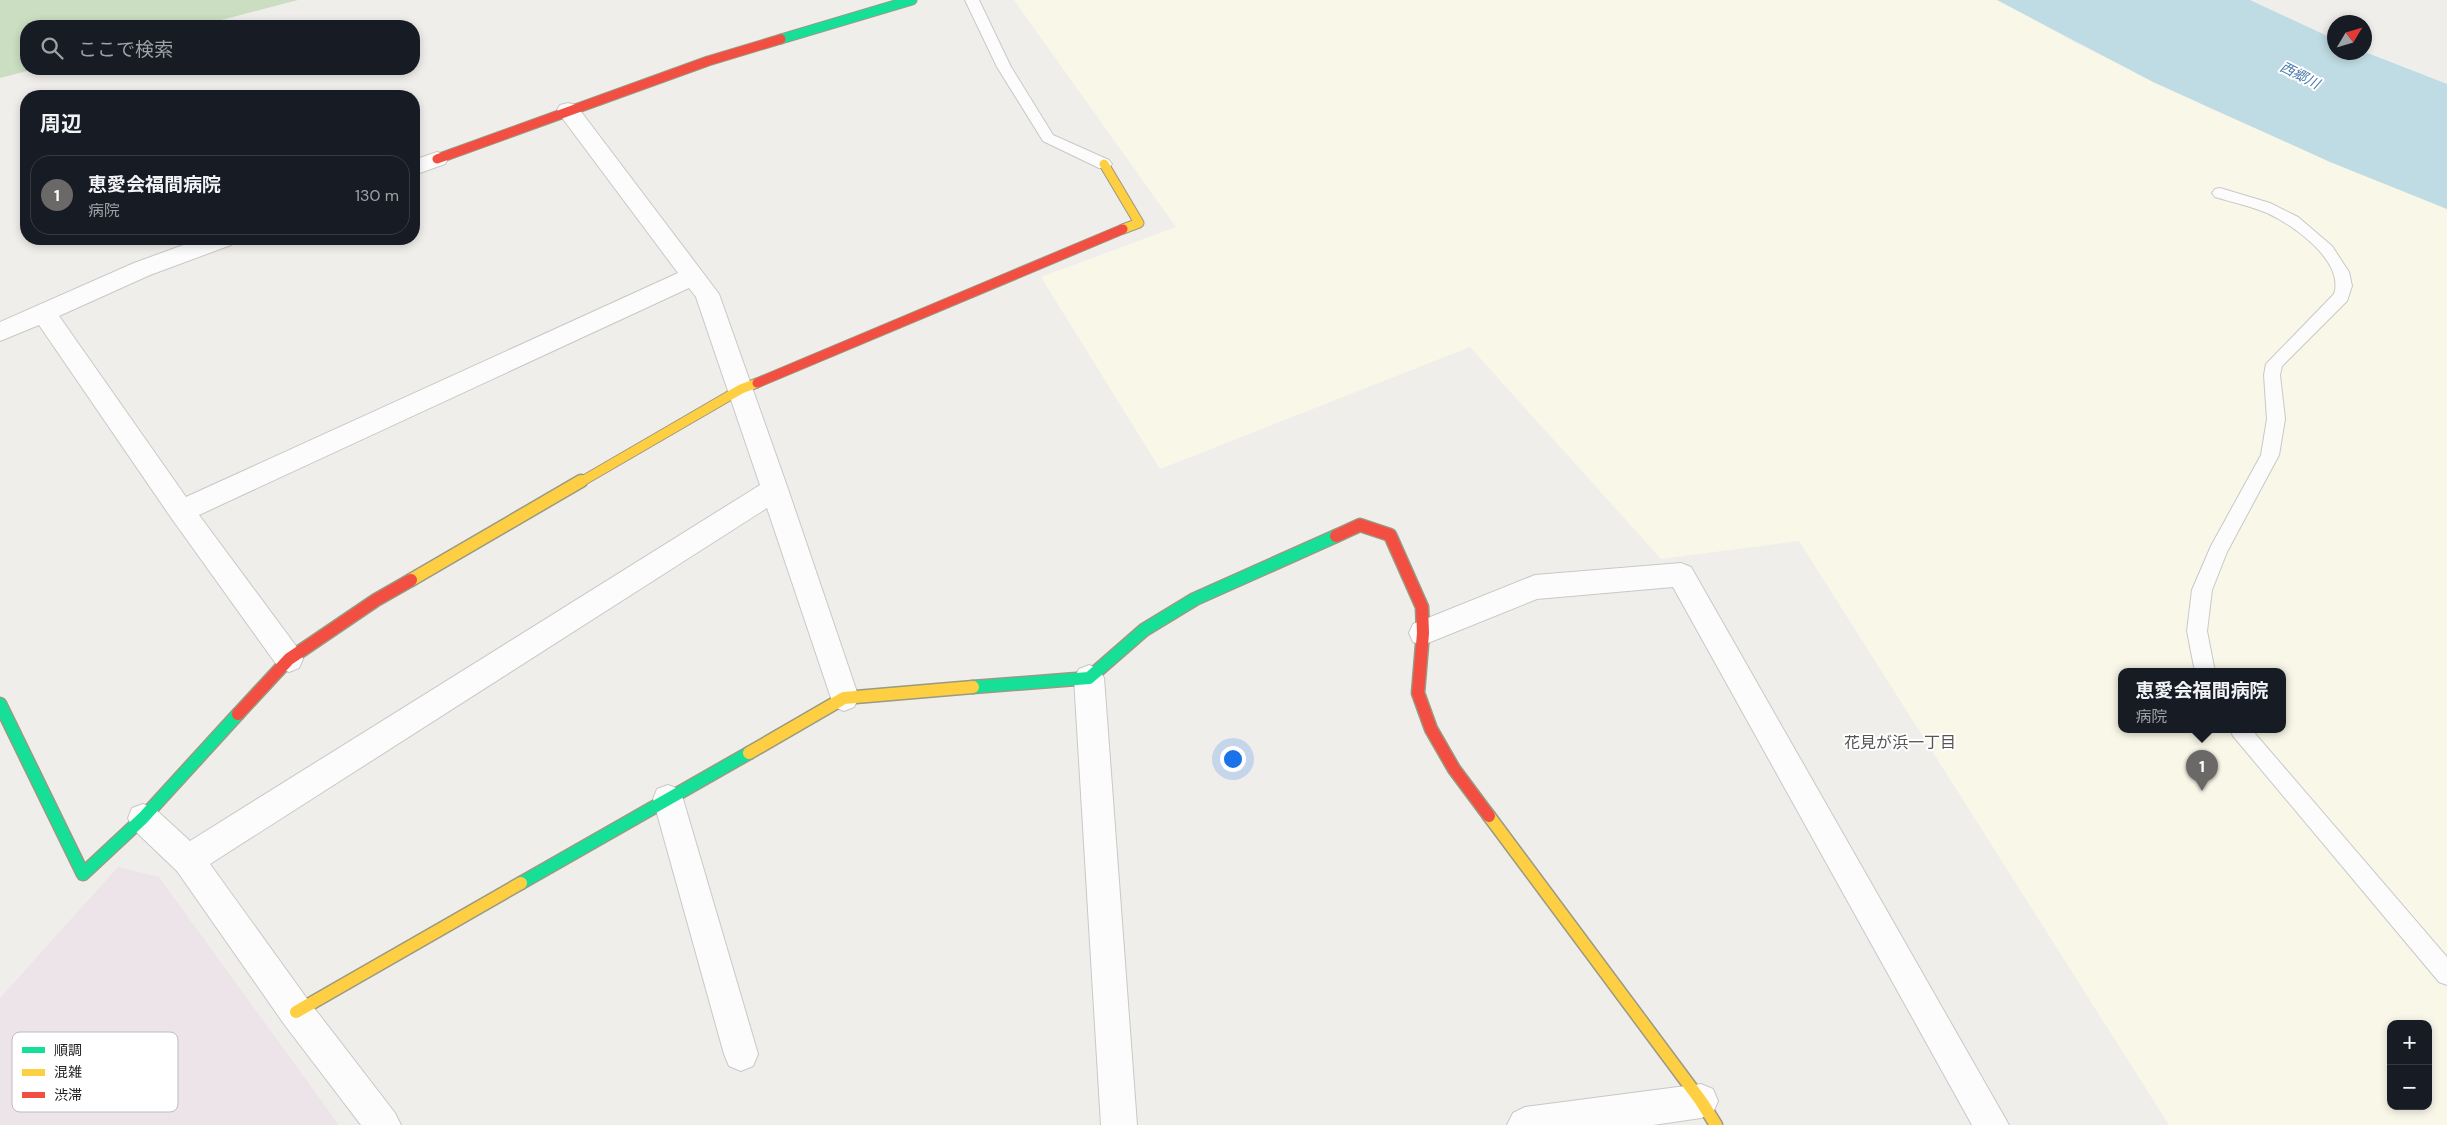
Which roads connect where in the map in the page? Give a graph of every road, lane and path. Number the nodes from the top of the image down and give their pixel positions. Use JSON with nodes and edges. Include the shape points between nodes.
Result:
{"nodes":[{"id":1,"x":912,"y":0,"type":"edge"},
{"id":2,"x":972,"y":0,"type":"edge"},
{"id":3,"x":568,"y":110,"type":"junction"},
{"id":4,"x":437,"y":159,"type":"joint"},
{"id":5,"x":1104,"y":164,"type":"joint"},
{"id":6,"x":420,"y":166,"type":"edge"},
{"id":7,"x":2220,"y":192,"type":"dead end"},
{"id":8,"x":207,"y":245,"type":"edge"},
{"id":9,"x":693,"y":276,"type":"junction"},
{"id":10,"x":44,"y":313,"type":"junction"},
{"id":11,"x":0,"y":332,"type":"edge"},
{"id":12,"x":742,"y":389,"type":"junction"},
{"id":13,"x":775,"y":489,"type":"junction"},
{"id":14,"x":182,"y":511,"type":"junction"},
{"id":15,"x":1423,"y":634,"type":"junction"},
{"id":16,"x":289,"y":659,"type":"junction"},
{"id":17,"x":2204,"y":668,"type":"edge"},
{"id":18,"x":1089,"y":678,"type":"junction"},
{"id":19,"x":844,"y":698,"type":"junction"},
{"id":20,"x":0,"y":704,"type":"edge"},
{"id":21,"x":2243,"y":733,"type":"edge"},
{"id":22,"x":668,"y":799,"type":"junction"},
{"id":23,"x":143,"y":818,"type":"junction"},
{"id":24,"x":188,"y":860,"type":"junction"},
{"id":25,"x":2447,"y":974,"type":"edge"},
{"id":26,"x":296,"y":1012,"type":"junction"},
{"id":27,"x":741,"y":1054,"type":"dead end"},
{"id":28,"x":1709,"y":1113,"type":"edge"},
{"id":29,"x":383,"y":1125,"type":"edge"},
{"id":30,"x":1119,"y":1125,"type":"edge"},
{"id":31,"x":1525,"y":1125,"type":"edge"},
{"id":32,"x":1991,"y":1125,"type":"edge"}],
"edges":[{"from":1,"to":3,"type":"street","via":[[708,61]]},
{"from":2,"to":5,"type":"lane","via":[[1004,66],[1048,138]]},
{"from":3,"to":4,"type":"street"},
{"from":3,"to":9,"type":"street"},
{"from":4,"to":6,"type":"street"},
{"from":5,"to":12,"type":"street","via":[[1139,223]]},
{"from":7,"to":17,"type":"lane","via":[[2272,209],[2296,225],[2330,252],[2341,269],[2345,284],[2341,297],[2274,364],[2276,419],[2270,455],[2218,551],[2202,590],[2197,631]]},
{"from":8,"to":10,"type":"street","via":[[142,269]]},
{"from":9,"to":12,"type":"street","via":[[707,294]]},
{"from":9,"to":14,"type":"street"},
{"from":10,"to":11,"type":"street"},
{"from":10,"to":14,"type":"street"},
{"from":12,"to":13,"type":"street"},
{"from":12,"to":16,"type":"street","via":[[376,600]]},
{"from":13,"to":19,"type":"street"},
{"from":13,"to":24,"type":"street"},
{"from":14,"to":16,"type":"street"},
{"from":15,"to":18,"type":"street","via":[[1422,607],[1390,534],[1360,526],[1195,599],[1144,630]]},
{"from":15,"to":28,"type":"street","via":[[1418,693],[1431,729],[1454,768]]},
{"from":15,"to":32,"type":"street","via":[[1535,587],[1681,575]]},
{"from":16,"to":23,"type":"street"},
{"from":18,"to":19,"type":"street"},
{"from":18,"to":30,"type":"street"},
{"from":19,"to":22,"type":"street"},
{"from":20,"to":23,"type":"street","via":[[83,874]]},
{"from":21,"to":25,"type":"lane"},
{"from":22,"to":26,"type":"street"},
{"from":22,"to":27,"type":"street"},
{"from":23,"to":24,"type":"street"},
{"from":24,"to":26,"type":"street"},
{"from":26,"to":29,"type":"street"},
{"from":28,"to":31,"type":"street"}]}
